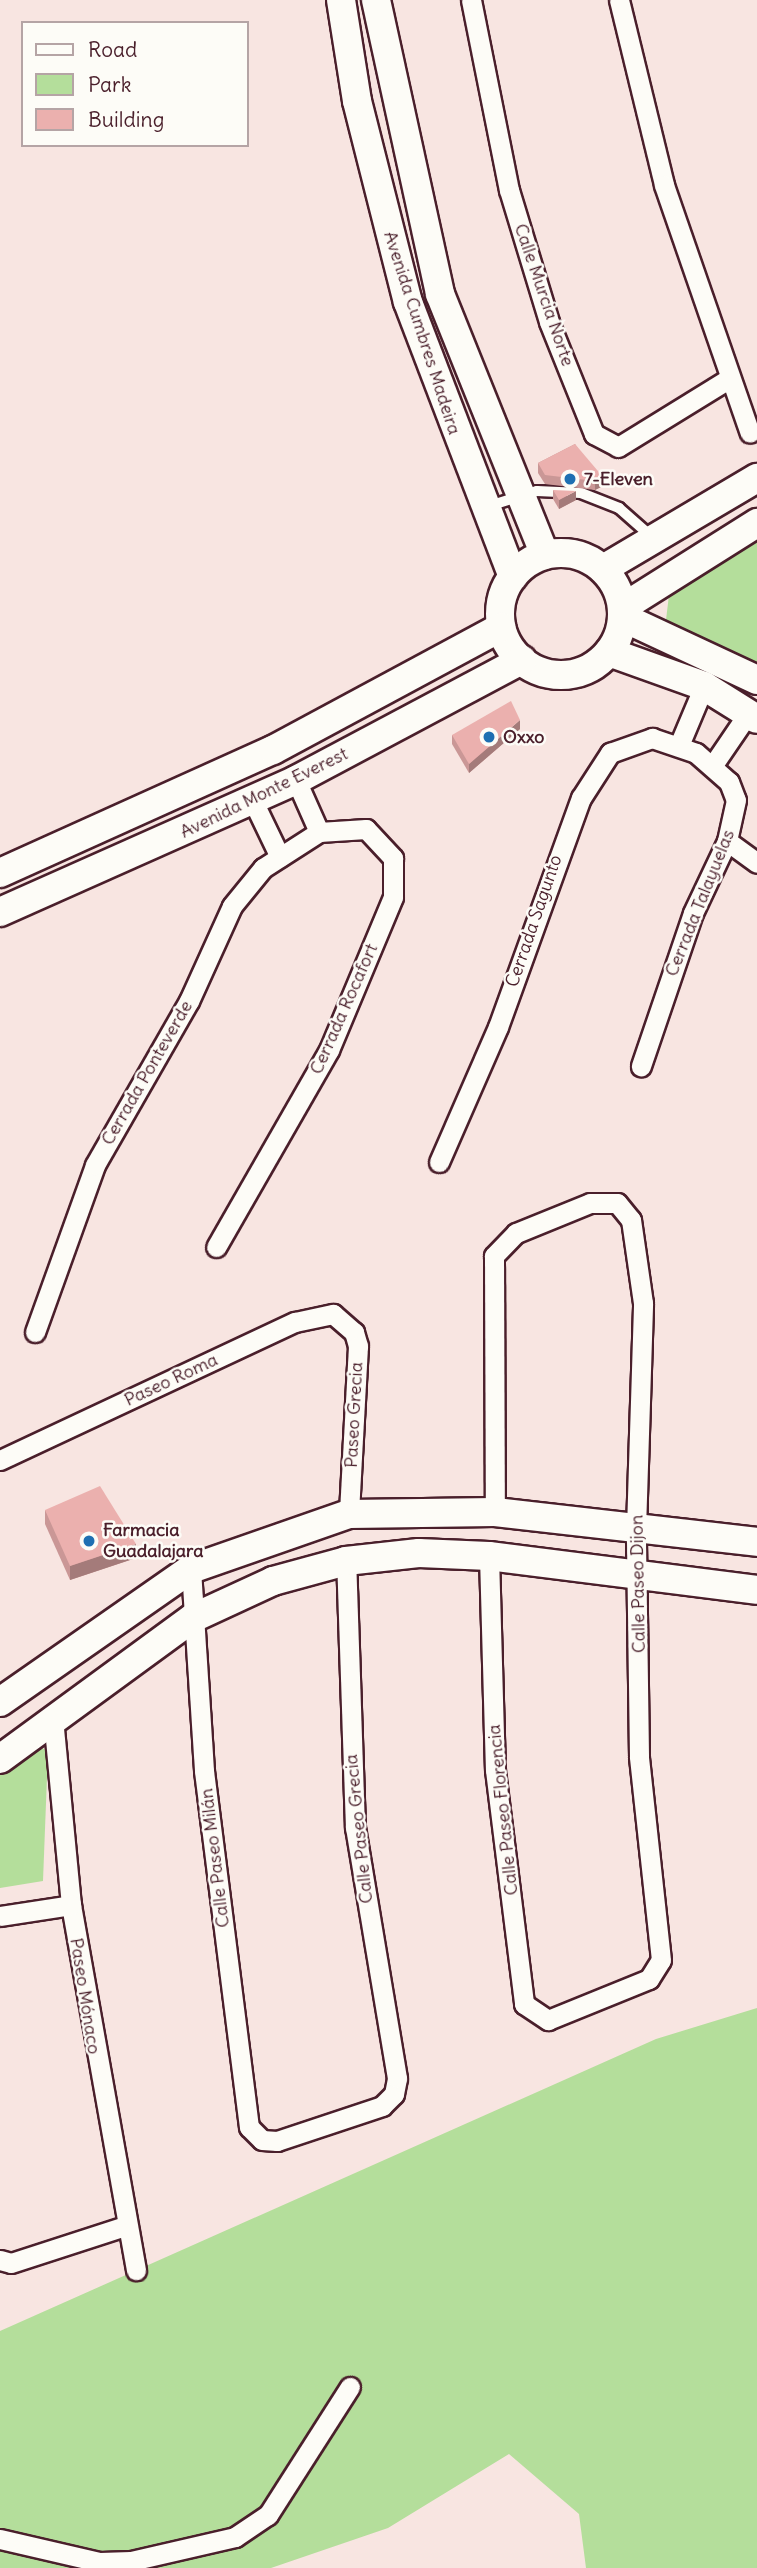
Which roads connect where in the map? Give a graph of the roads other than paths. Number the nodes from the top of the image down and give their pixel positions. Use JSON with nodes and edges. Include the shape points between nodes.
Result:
{"nodes":[{"id":1,"x":341,"y":0,"type":"edge"},
{"id":2,"x":376,"y":0,"type":"edge"},
{"id":3,"x":471,"y":0,"type":"edge"},
{"id":4,"x":619,"y":0,"type":"edge"},
{"id":5,"x":727,"y":380,"type":"junction"},
{"id":6,"x":750,"y":433,"type":"dead end"},
{"id":7,"x":757,"y":478,"type":"edge"},
{"id":8,"x":517,"y":495,"type":"junction"},
{"id":9,"x":482,"y":509,"type":"junction"},
{"id":10,"x":757,"y":523,"type":"edge"},
{"id":11,"x":653,"y":538,"type":"junction"},
{"id":12,"x":545,"y":555,"type":"junction"},
{"id":13,"x":603,"y":569,"type":"junction"},
{"id":14,"x":513,"y":577,"type":"junction"},
{"id":15,"x":622,"y":612,"type":"junction"},
{"id":16,"x":501,"y":627,"type":"junction"},
{"id":17,"x":609,"y":652,"type":"junction"},
{"id":18,"x":522,"y":660,"type":"junction"},
{"id":19,"x":757,"y":680,"type":"edge"},
{"id":20,"x":704,"y":686,"type":"junction"},
{"id":21,"x":753,"y":715,"type":"edge"},
{"id":22,"x":688,"y":748,"type":"junction"},
{"id":23,"x":713,"y":765,"type":"junction"},
{"id":24,"x":296,"y":780,"type":"junction"},
{"id":25,"x":253,"y":801,"type":"junction"},
{"id":26,"x":93,"y":832,"type":"junction"},
{"id":27,"x":319,"y":832,"type":"junction"},
{"id":28,"x":727,"y":841,"type":"junction"},
{"id":29,"x":302,"y":843,"type":"joint"},
{"id":30,"x":280,"y":857,"type":"junction"},
{"id":31,"x":757,"y":863,"type":"edge"},
{"id":32,"x":106,"y":867,"type":"junction"},
{"id":33,"x":0,"y":873,"type":"edge"},
{"id":34,"x":0,"y":912,"type":"edge"},
{"id":35,"x":641,"y":1066,"type":"dead end"},
{"id":36,"x":439,"y":1162,"type":"dead end"},
{"id":37,"x":216,"y":1247,"type":"dead end"},
{"id":38,"x":343,"y":1320,"type":"joint"},
{"id":39,"x":35,"y":1332,"type":"dead end"},
{"id":40,"x":0,"y":1460,"type":"edge"},
{"id":41,"x":495,"y":1512,"type":"junction"},
{"id":42,"x":349,"y":1514,"type":"junction"},
{"id":43,"x":636,"y":1529,"type":"junction"},
{"id":44,"x":757,"y":1542,"type":"edge"},
{"id":45,"x":489,"y":1556,"type":"junction"},
{"id":46,"x":346,"y":1561,"type":"junction"},
{"id":47,"x":191,"y":1569,"type":"junction"},
{"id":48,"x":638,"y":1575,"type":"junction"},
{"id":49,"x":757,"y":1590,"type":"edge"},
{"id":50,"x":193,"y":1618,"type":"junction"},
{"id":51,"x":0,"y":1702,"type":"edge"},
{"id":52,"x":53,"y":1718,"type":"junction"},
{"id":53,"x":0,"y":1759,"type":"edge"},
{"id":54,"x":71,"y":1905,"type":"junction"},
{"id":55,"x":0,"y":1916,"type":"edge"},
{"id":56,"x":658,"y":1970,"type":"joint"},
{"id":57,"x":262,"y":2140,"type":"joint"},
{"id":58,"x":125,"y":2226,"type":"junction"},
{"id":59,"x":0,"y":2260,"type":"edge"},
{"id":60,"x":136,"y":2270,"type":"dead end"},
{"id":61,"x":351,"y":2387,"type":"dead end"},
{"id":62,"x":0,"y":2539,"type":"edge"}],
"edges":[{"from":1,"to":9,"type":"street","name":"Avenida Cumbres Madeira","via":[[391,239]]},
{"from":2,"to":8,"type":"street","name":"Avenida Cumbres Madeira","via":[[392,95],[440,294]]},
{"from":3,"to":5,"type":"street","name":"Calle Murcia Norte","via":[[509,190],[549,322],[594,434],[618,447]]},
{"from":4,"to":5,"type":"street","via":[[664,185]]},
{"from":5,"to":6,"type":"street"},
{"from":7,"to":11,"type":"street"},
{"from":8,"to":9,"type":"lane"},
{"from":8,"to":11,"type":"lane","via":[[558,489],[599,498]]},
{"from":8,"to":12,"type":"street","name":"Avenida Cumbres Madeira"},
{"from":9,"to":14,"type":"street","name":"Avenida Cumbres Madeira"},
{"from":10,"to":15,"type":"street"},
{"from":11,"to":13,"type":"street"},
{"from":12,"to":13,"type":"street","via":[[586,558]]},
{"from":12,"to":14,"type":"street"},
{"from":13,"to":15,"type":"street"},
{"from":14,"to":16,"type":"street","via":[[501,600]]},
{"from":15,"to":17,"type":"street"},
{"from":15,"to":19,"type":"street"},
{"from":16,"to":18,"type":"street"},
{"from":16,"to":26,"type":"street","name":"Avenida Monte Everest","via":[[273,750]]},
{"from":17,"to":18,"type":"street","via":[[567,675]]},
{"from":17,"to":20,"type":"street"},
{"from":18,"to":24,"type":"street","name":"Avenida Monte Everest"},
{"from":20,"to":21,"type":"street"},
{"from":20,"to":22,"type":"street"},
{"from":21,"to":23,"type":"street"},
{"from":22,"to":23,"type":"street","name":"Cerrada Talayuelas"},
{"from":22,"to":36,"type":"street","name":"Cerrada Sagunto","via":[[631,740],[594,773]]},
{"from":23,"to":28,"type":"street","name":"Cerrada Talayuelas","via":[[736,800]]},
{"from":24,"to":25,"type":"street","name":"Avenida Monte Everest"},
{"from":24,"to":27,"type":"street"},
{"from":25,"to":30,"type":"street"},
{"from":25,"to":32,"type":"street","name":"Avenida Monte Everest"},
{"from":26,"to":32,"type":"street"},
{"from":26,"to":33,"type":"street","name":"Avenida Monte Everest"},
{"from":27,"to":29,"type":"street","name":"Cerrada Rocafort"},
{"from":27,"to":37,"type":"street","name":"Cerrada Rocafort","via":[[346,826],[382,841],[393,858],[393,897],[329,1050]]},
{"from":28,"to":31,"type":"street"},
{"from":28,"to":35,"type":"street","name":"Cerrada Talayuelas","via":[[692,913]]},
{"from":29,"to":30,"type":"street","name":"Cerrada Ponteverde"},
{"from":30,"to":39,"type":"street","name":"Cerrada Ponteverde","via":[[232,906],[189,1001],[95,1165]]},
{"from":32,"to":34,"type":"street","name":"Avenida Monte Everest"},
{"from":38,"to":40,"type":"street","name":"Paseo Roma","via":[[332,1314],[295,1322]]},
{"from":38,"to":42,"type":"street","name":"Paseo Grecia","via":[[358,1346]]},
{"from":41,"to":42,"type":"street"},
{"from":41,"to":43,"type":"street"},
{"from":41,"to":43,"type":"street","name":"Calle Paseo Dijon","via":[[495,1255],[516,1233],[590,1203],[617,1203],[631,1220],[643,1303]]},
{"from":42,"to":47,"type":"street"},
{"from":43,"to":44,"type":"street"},
{"from":43,"to":48,"type":"street","name":"Calle Paseo Dijon"},
{"from":45,"to":46,"type":"street","via":[[419,1553]]},
{"from":45,"to":48,"type":"street"},
{"from":45,"to":56,"type":"street","name":"Calle Paseo Florencia","via":[[495,1770],[524,2004],[537,2017],[548,2020]]},
{"from":46,"to":50,"type":"street","via":[[273,1581]]},
{"from":46,"to":57,"type":"street","name":"Calle Paseo Grecia","via":[[355,1828],[394,2094],[382,2106],[277,2141]]},
{"from":47,"to":50,"type":"street","name":"Calle Paseo Milán"},
{"from":47,"to":51,"type":"street"},
{"from":48,"to":49,"type":"street"},
{"from":48,"to":56,"type":"street","name":"Calle Paseo Dijon","via":[[639,1756]]},
{"from":50,"to":52,"type":"street"},
{"from":50,"to":57,"type":"street","name":"Calle Paseo Milán","via":[[208,1807],[249,2127]]},
{"from":52,"to":53,"type":"street"},
{"from":52,"to":54,"type":"street","name":"Paseo Mónaco"},
{"from":54,"to":55,"type":"street"},
{"from":54,"to":58,"type":"street","name":"Paseo Mónaco"},
{"from":58,"to":59,"type":"street","via":[[11,2263]]},
{"from":58,"to":60,"type":"street","name":"Paseo Mónaco"},
{"from":61,"to":62,"type":"street","via":[[268,2515],[235,2537],[131,2561],[100,2562]]}]}
